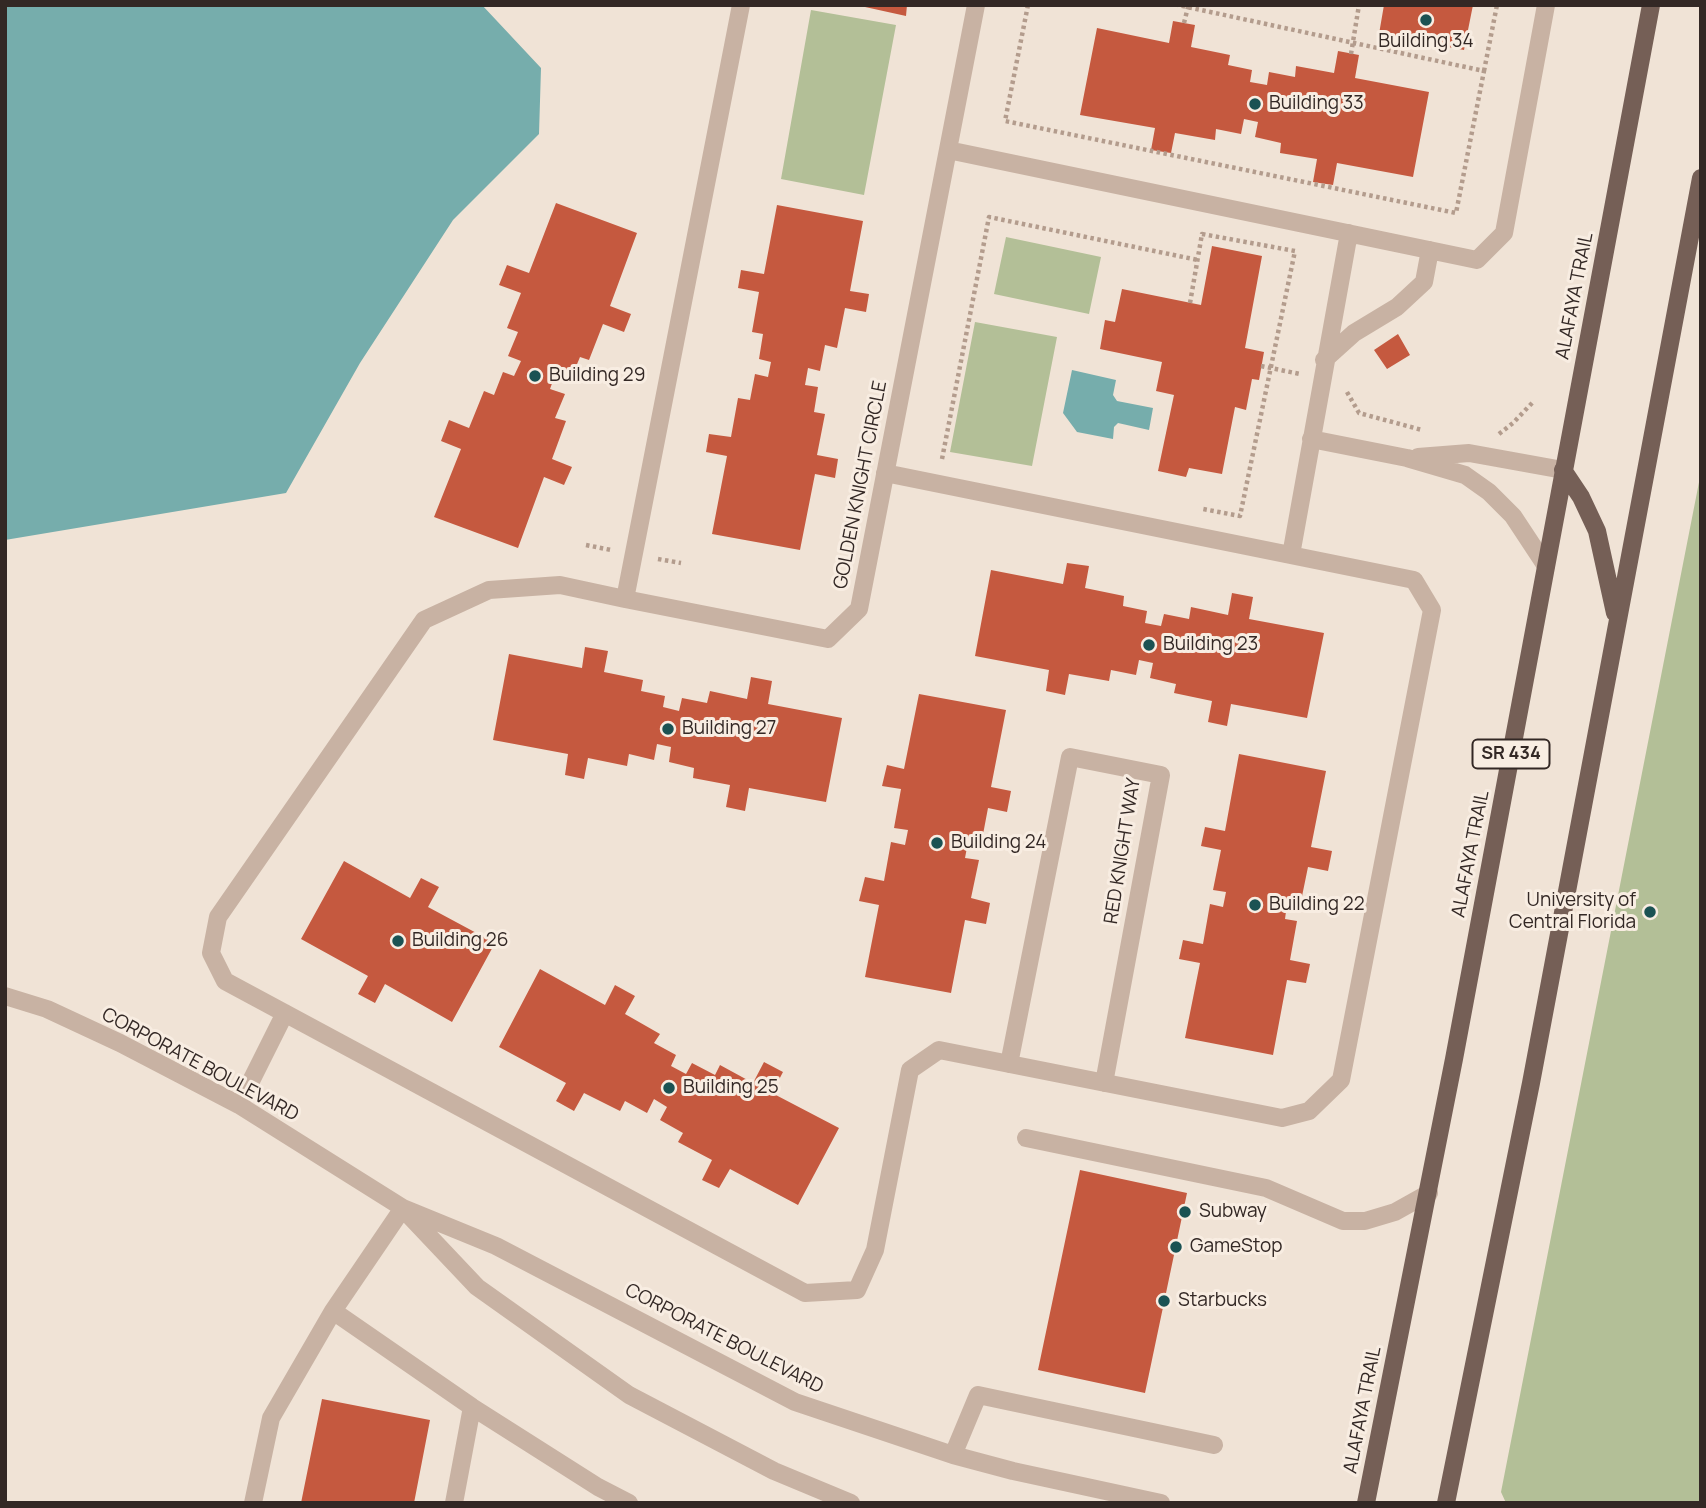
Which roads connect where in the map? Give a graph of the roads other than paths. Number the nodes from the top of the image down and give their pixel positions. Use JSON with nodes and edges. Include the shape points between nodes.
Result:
{"nodes":[{"id":1,"x":741,"y":5,"type":"edge"},
{"id":2,"x":976,"y":5,"type":"edge"},
{"id":3,"x":1546,"y":5,"type":"edge"},
{"id":4,"x":1651,"y":5,"type":"edge"},
{"id":5,"x":948,"y":150,"type":"junction"},
{"id":6,"x":1701,"y":178,"type":"edge"},
{"id":7,"x":1349,"y":233,"type":"junction"},
{"id":8,"x":1430,"y":250,"type":"junction"},
{"id":9,"x":1324,"y":360,"type":"junction"},
{"id":10,"x":1311,"y":439,"type":"junction"},
{"id":11,"x":1407,"y":458,"type":"junction"},
{"id":12,"x":1563,"y":470,"type":"junction"},
{"id":13,"x":885,"y":473,"type":"junction"},
{"id":14,"x":1291,"y":555,"type":"junction"},
{"id":15,"x":1546,"y":566,"type":"junction"},
{"id":16,"x":625,"y":599,"type":"junction"},
{"id":17,"x":1616,"y":620,"type":"junction"},
{"id":18,"x":5,"y":996,"type":"edge"},
{"id":19,"x":285,"y":1013,"type":"junction"},
{"id":20,"x":1009,"y":1064,"type":"junction"},
{"id":21,"x":1104,"y":1083,"type":"junction"},
{"id":22,"x":239,"y":1105,"type":"junction"},
{"id":23,"x":1026,"y":1139,"type":"dead end"},
{"id":24,"x":1429,"y":1193,"type":"junction"},
{"id":25,"x":403,"y":1208,"type":"junction"},
{"id":26,"x":333,"y":1311,"type":"junction"},
{"id":27,"x":472,"y":1407,"type":"junction"},
{"id":28,"x":1214,"y":1445,"type":"dead end"},
{"id":29,"x":953,"y":1455,"type":"junction"},
{"id":30,"x":253,"y":1503,"type":"edge"},
{"id":31,"x":454,"y":1503,"type":"edge"},
{"id":32,"x":629,"y":1503,"type":"edge"},
{"id":33,"x":850,"y":1503,"type":"edge"},
{"id":34,"x":1161,"y":1503,"type":"edge"},
{"id":35,"x":1366,"y":1503,"type":"edge"},
{"id":36,"x":1446,"y":1503,"type":"edge"}],
"edges":[{"from":1,"to":16,"type":"street"},
{"from":2,"to":5,"type":"street","name":"GOLDEN KNIGHT CIRCLE"},
{"from":3,"to":8,"type":"street","via":[[1504,233],[1477,260]]},
{"from":4,"to":12,"type":"main road","name":"ALAFAYA TRAIL","number":"SR 434"},
{"from":5,"to":7,"type":"street"},
{"from":5,"to":13,"type":"street","name":"GOLDEN KNIGHT CIRCLE"},
{"from":6,"to":17,"type":"main road"},
{"from":7,"to":8,"type":"street"},
{"from":7,"to":9,"type":"street"},
{"from":8,"to":9,"type":"street","via":[[1424,282]]},
{"from":9,"to":10,"type":"street"},
{"from":10,"to":11,"type":"street"},
{"from":10,"to":14,"type":"street"},
{"from":11,"to":12,"type":"street","via":[[1469,453]]},
{"from":11,"to":15,"type":"street","via":[[1465,475],[1489,492],[1513,516]]},
{"from":12,"to":15,"type":"main road","name":"ALAFAYA TRAIL","number":"SR 434"},
{"from":12,"to":17,"type":"main road","via":[[1597,531]]},
{"from":13,"to":14,"type":"street"},
{"from":13,"to":16,"type":"street","name":"GOLDEN KNIGHT CIRCLE","via":[[859,609],[828,639]]},
{"from":14,"to":21,"type":"street","via":[[1415,580],[1432,610],[1341,1080],[1309,1111],[1282,1118]]},
{"from":15,"to":24,"type":"main road","name":"ALAFAYA TRAIL","number":"SR 434"},
{"from":16,"to":19,"type":"street","via":[[559,585],[489,590],[424,621],[218,917],[211,953],[225,981]]},
{"from":17,"to":36,"type":"main road","via":[[1531,1083]]},
{"from":18,"to":22,"type":"street","name":"CORPORATE BOULEVARD","via":[[60,1014]]},
{"from":19,"to":20,"type":"street","via":[[805,1293],[857,1290],[875,1250],[910,1070],[939,1050]]},
{"from":19,"to":22,"type":"street"},
{"from":20,"to":21,"type":"street"},
{"from":20,"to":21,"type":"street","name":"RED KNIGHT WAY","via":[[1070,757],[1109,764],[1161,775]]},
{"from":22,"to":25,"type":"street","name":"CORPORATE BOULEVARD"},
{"from":23,"to":24,"type":"street","via":[[1266,1188],[1343,1221],[1365,1221],[1395,1212]]},
{"from":24,"to":35,"type":"main road","name":"ALAFAYA TRAIL","number":"SR 434"},
{"from":25,"to":26,"type":"street"},
{"from":25,"to":29,"type":"street","name":"CORPORATE BOULEVARD","via":[[496,1246],[795,1402]]},
{"from":25,"to":33,"type":"street","name":"CORPORATE BOULEVARD","via":[[477,1287],[629,1395],[774,1471]]},
{"from":26,"to":27,"type":"street"},
{"from":26,"to":30,"type":"street","via":[[271,1418]]},
{"from":27,"to":31,"type":"street"},
{"from":27,"to":32,"type":"street"},
{"from":28,"to":29,"type":"street","via":[[978,1395]]},
{"from":29,"to":34,"type":"street","name":"CORPORATE BOULEVARD"}]}
